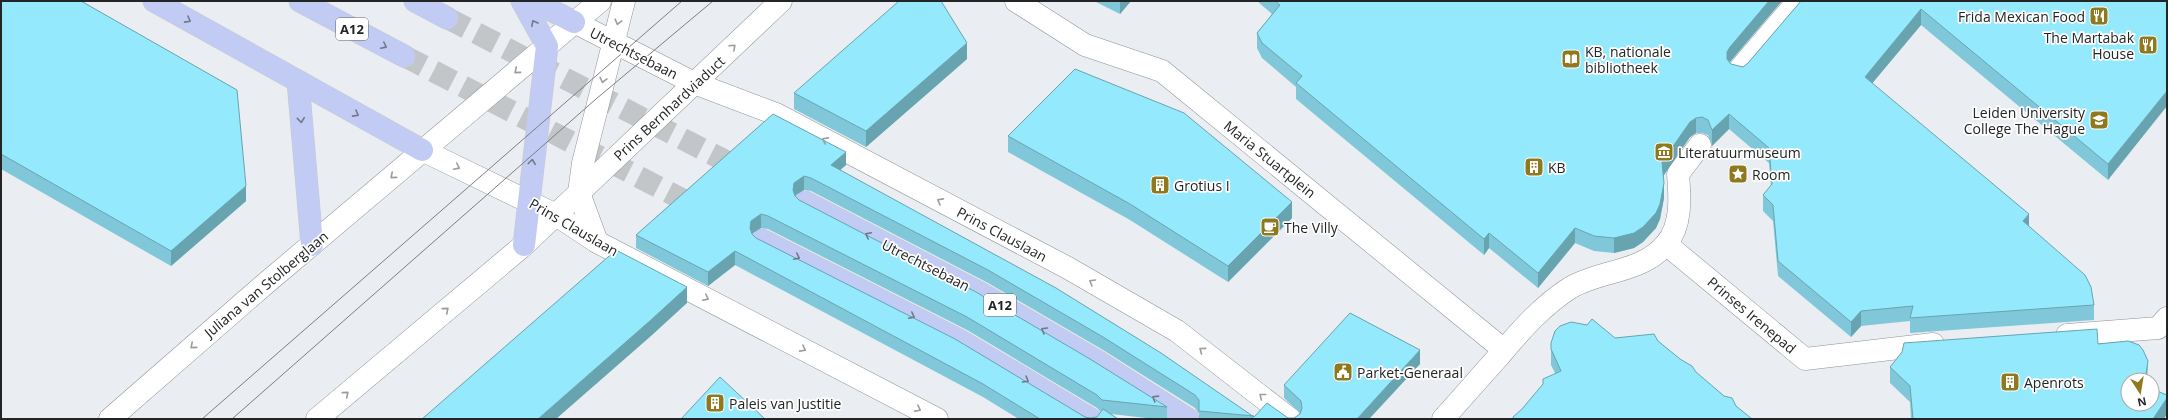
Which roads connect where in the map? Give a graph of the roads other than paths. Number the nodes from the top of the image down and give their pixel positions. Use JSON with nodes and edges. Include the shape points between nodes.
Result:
{"nodes":[{"id":1,"x":154,"y":1,"type":"edge"},
{"id":2,"x":300,"y":1,"type":"edge"},
{"id":3,"x":415,"y":1,"type":"edge"},
{"id":4,"x":522,"y":1,"type":"edge"},
{"id":5,"x":533,"y":1,"type":"edge"},
{"id":6,"x":600,"y":1,"type":"edge"},
{"id":7,"x":624,"y":1,"type":"edge"},
{"id":8,"x":781,"y":1,"type":"edge"},
{"id":9,"x":1016,"y":1,"type":"edge"},
{"id":10,"x":1798,"y":1,"type":"edge"},
{"id":11,"x":447,"y":18,"type":"tunnel mouth"},
{"id":12,"x":574,"y":22,"type":"junction"},
{"id":13,"x":612,"y":42,"type":"junction"},
{"id":14,"x":547,"y":46,"type":"junction"},
{"id":15,"x":404,"y":56,"type":"tunnel mouth"},
{"id":16,"x":1739,"y":70,"type":"edge"},
{"id":17,"x":298,"y":81,"type":"junction"},
{"id":18,"x":694,"y":83,"type":"junction"},
{"id":19,"x":1700,"y":145,"type":"dead end"},
{"id":20,"x":422,"y":150,"type":"junction"},
{"id":21,"x":579,"y":193,"type":"junction"},
{"id":22,"x":528,"y":201,"type":"junction"},
{"id":23,"x":805,"y":202,"type":"edge"},
{"id":24,"x":556,"y":215,"type":"junction"},
{"id":25,"x":762,"y":240,"type":"edge"},
{"id":26,"x":597,"y":242,"type":"junction"},
{"id":27,"x":1666,"y":244,"type":"junction"},
{"id":28,"x":312,"y":245,"type":"junction"},
{"id":29,"x":524,"y":245,"type":"junction"},
{"id":30,"x":2163,"y":323,"type":"edge"},
{"id":31,"x":2045,"y":336,"type":"edge"},
{"id":32,"x":1951,"y":343,"type":"edge"},
{"id":33,"x":1504,"y":350,"type":"junction"},
{"id":34,"x":110,"y":419,"type":"edge"},
{"id":35,"x":317,"y":419,"type":"edge"},
{"id":36,"x":937,"y":419,"type":"edge"},
{"id":37,"x":1091,"y":419,"type":"edge"},
{"id":38,"x":1188,"y":419,"type":"edge"},
{"id":39,"x":1290,"y":419,"type":"edge"},
{"id":40,"x":1443,"y":419,"type":"edge"}],
"edges":[{"from":1,"to":17,"type":"main road","one_way":true},
{"from":2,"to":15,"type":"main road","number":"A12","one_way":true},
{"from":3,"to":11,"type":"main road"},
{"from":14,"to":4,"type":"main road","one_way":true},
{"from":5,"to":12,"type":"main road"},
{"from":6,"to":12,"type":"street"},
{"from":7,"to":13,"type":"street","one_way":true},
{"from":18,"to":8,"type":"street","name":"Prins Bernhardviaduct","one_way":true},
{"from":9,"to":33,"type":"street","name":"Maria Stuartplein","via":[[1086,45],[1162,71]]},
{"from":10,"to":16,"type":"street"},
{"from":12,"to":13,"type":"street","name":"Utrechtsebaan"},
{"from":12,"to":14,"type":"street"},
{"from":13,"to":18,"type":"street","name":"Utrechtsebaan"},
{"from":13,"to":21,"type":"street","one_way":true,"via":[[583,163]]},
{"from":14,"to":20,"type":"street","one_way":true},
{"from":22,"to":14,"type":"main road","one_way":true},
{"from":17,"to":20,"type":"main road","one_way":true},
{"from":17,"to":28,"type":"main road","one_way":true},
{"from":18,"to":21,"type":"street","name":"Prins Bernhardviaduct"},
{"from":39,"to":18,"type":"street","name":"Prins Clauslaan","one_way":true,"via":[[1177,331],[1068,268],[776,114]]},
{"from":19,"to":27,"type":"street","via":[[1678,174],[1679,209],[1673,234]]},
{"from":20,"to":22,"type":"street","name":"Prins Clauslaan","one_way":true},
{"from":20,"to":28,"type":"street","name":"Juliana van Stolberglaan","one_way":true},
{"from":21,"to":24,"type":"street","name":"Prins Bernhardviaduct"},
{"from":21,"to":26,"type":"street"},
{"from":22,"to":24,"type":"street","name":"Prins Clauslaan"},
{"from":22,"to":29,"type":"main road"},
{"from":38,"to":23,"type":"main road","name":"Utrechtsebaan","number":"A12","one_way":true,"via":[[1097,361],[982,294]]},
{"from":24,"to":26,"type":"street","name":"Prins Clauslaan"},
{"from":24,"to":29,"type":"street"},
{"from":25,"to":37,"type":"main road","one_way":true,"via":[[961,341]]},
{"from":26,"to":36,"type":"street","name":"Prins Clauslaan","one_way":true},
{"from":27,"to":32,"type":"street","name":"Prinses Irenepad","via":[[1805,359],[1904,346]]},
{"from":27,"to":33,"type":"street","via":[[1656,254],[1640,263],[1572,287],[1529,321]]},
{"from":28,"to":34,"type":"street","name":"Juliana van Stolberglaan","one_way":true},
{"from":35,"to":29,"type":"street","one_way":true},
{"from":30,"to":31,"type":"street"},
{"from":33,"to":40,"type":"street"}]}
